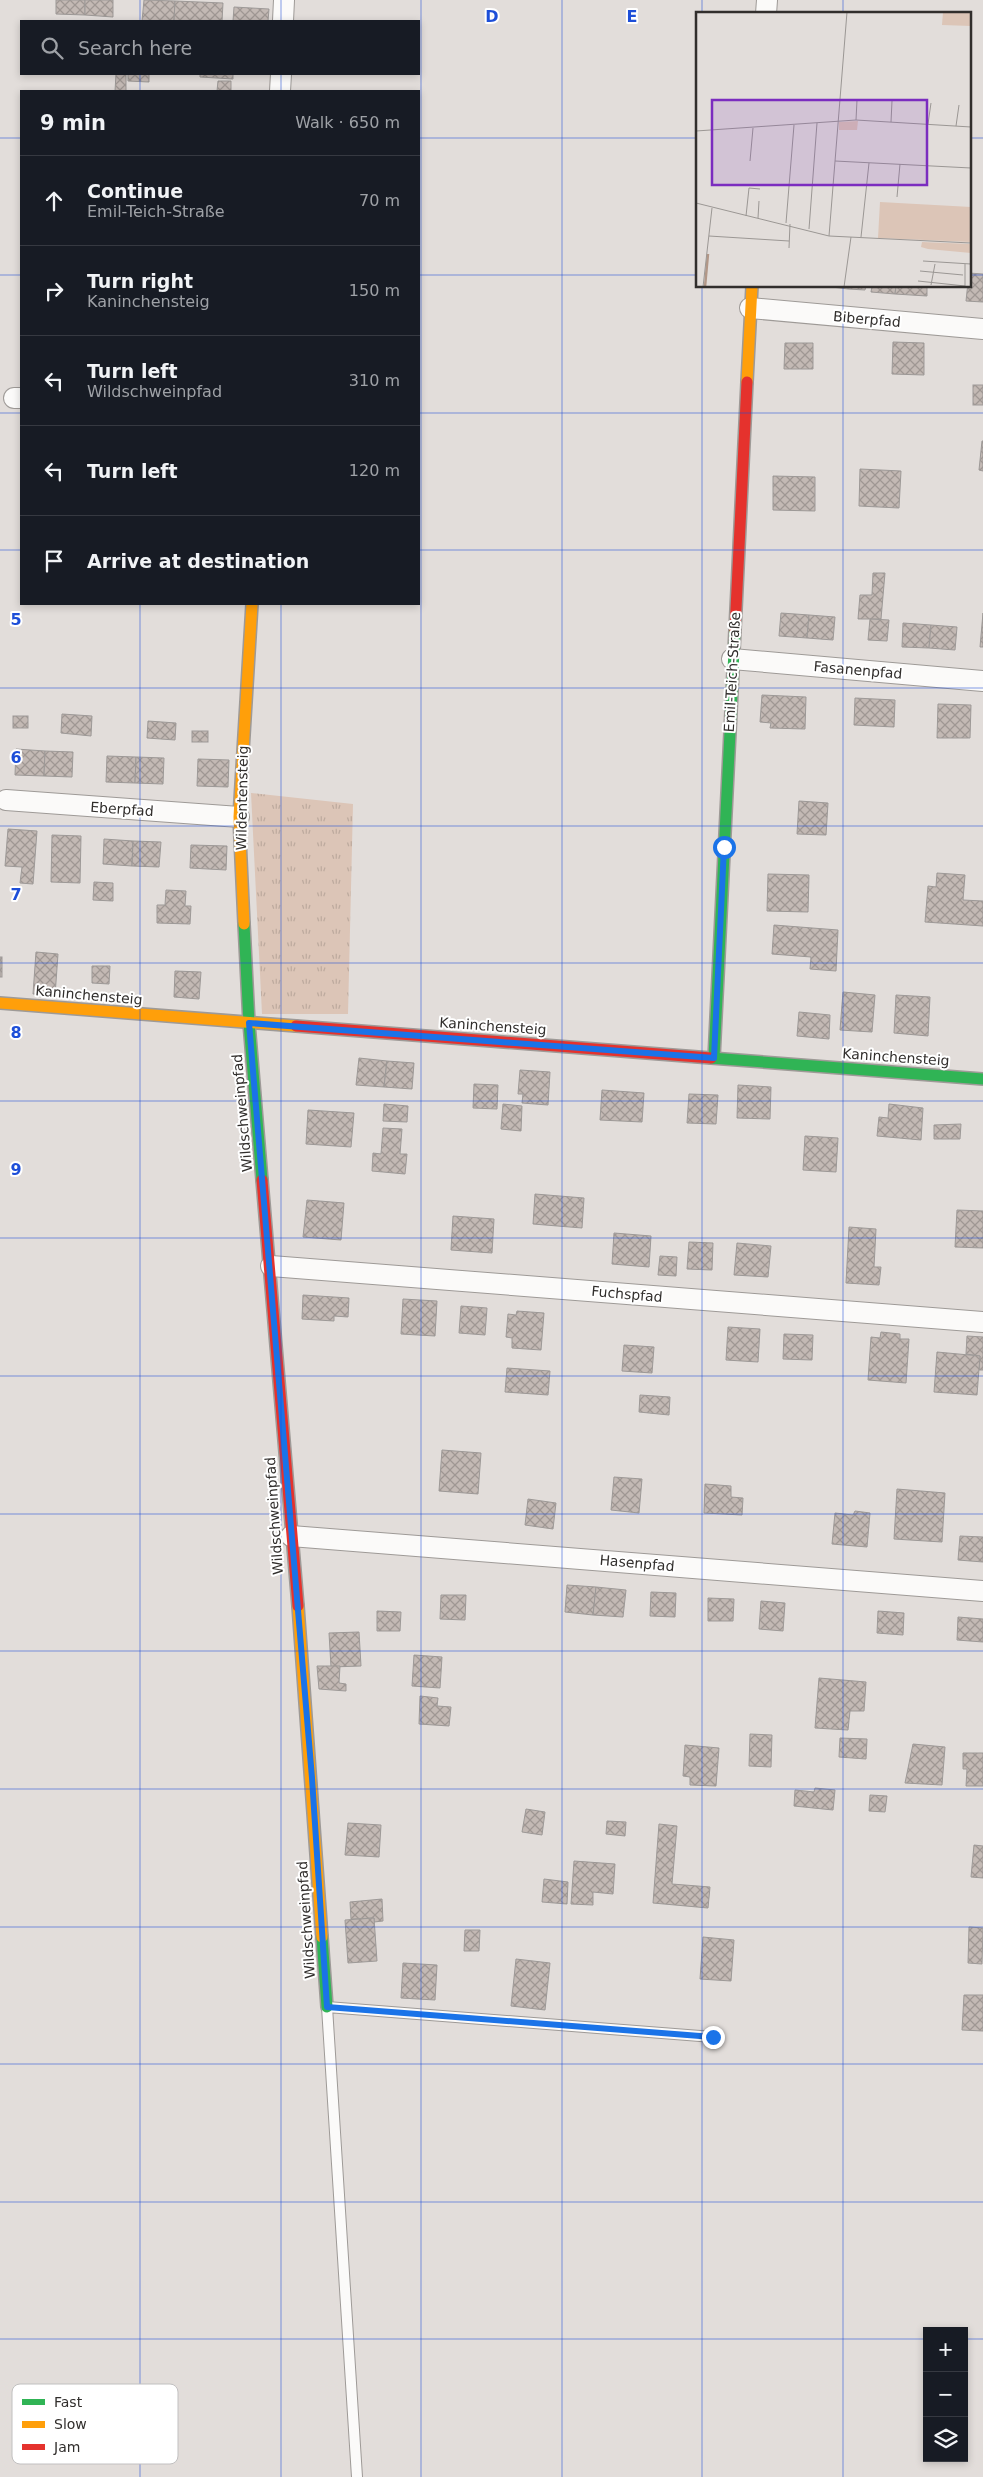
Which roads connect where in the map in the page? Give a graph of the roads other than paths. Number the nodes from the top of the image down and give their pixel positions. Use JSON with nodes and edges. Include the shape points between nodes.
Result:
{"nodes":[{"id":1,"x":284,"y":0,"type":"edge"},
{"id":2,"x":283,"y":20,"type":"edge"},
{"id":3,"x":281,"y":75,"type":"edge"},
{"id":4,"x":280,"y":90,"type":"edge"},
{"id":5,"x":752,"y":288,"type":"edge"},
{"id":6,"x":750,"y":308,"type":"junction"},
{"id":7,"x":983,"y":330,"type":"edge"},
{"id":8,"x":252,"y":605,"type":"edge"},
{"id":9,"x":732,"y":659,"type":"junction"},
{"id":10,"x":983,"y":681,"type":"edge"},
{"id":11,"x":6,"y":800,"type":"dead end"},
{"id":12,"x":239,"y":818,"type":"junction"},
{"id":13,"x":0,"y":1003,"type":"edge"},
{"id":14,"x":249,"y":1023,"type":"junction"},
{"id":15,"x":714,"y":1058,"type":"junction"},
{"id":16,"x":983,"y":1079,"type":"edge"},
{"id":17,"x":271,"y":1266,"type":"junction"},
{"id":18,"x":983,"y":1322,"type":"edge"},
{"id":19,"x":291,"y":1536,"type":"junction"},
{"id":20,"x":983,"y":1591,"type":"edge"},
{"id":21,"x":327,"y":2007,"type":"junction"},
{"id":22,"x":713,"y":2037,"type":"dead end"},
{"id":23,"x":356,"y":2477,"type":"edge"}],
"edges":[{"from":1,"to":2,"type":"street"},
{"from":3,"to":4,"type":"street"},
{"from":5,"to":6,"type":"street","name":"Emil-Teich-Straße"},
{"from":6,"to":7,"type":"street","name":"Biberpfad"},
{"from":6,"to":9,"type":"street","name":"Emil-Teich-Straße"},
{"from":8,"to":12,"type":"street","name":"Wildentensteig"},
{"from":9,"to":10,"type":"street","name":"Fasanenpfad"},
{"from":9,"to":15,"type":"street","name":"Emil-Teich-Straße"},
{"from":11,"to":12,"type":"street","name":"Eberpfad"},
{"from":12,"to":14,"type":"street","name":"Wildentensteig"},
{"from":13,"to":14,"type":"street","name":"Kaninchensteig"},
{"from":14,"to":15,"type":"street","name":"Kaninchensteig"},
{"from":14,"to":17,"type":"street","name":"Wildschweinpfad"},
{"from":15,"to":16,"type":"street","name":"Kaninchensteig"},
{"from":17,"to":18,"type":"street","name":"Fuchspfad"},
{"from":17,"to":19,"type":"street","name":"Wildschweinpfad"},
{"from":19,"to":20,"type":"street","name":"Hasenpfad"},
{"from":19,"to":21,"type":"street","name":"Wildschweinpfad"},
{"from":21,"to":22,"type":"lane"},
{"from":21,"to":23,"type":"lane"}]}
